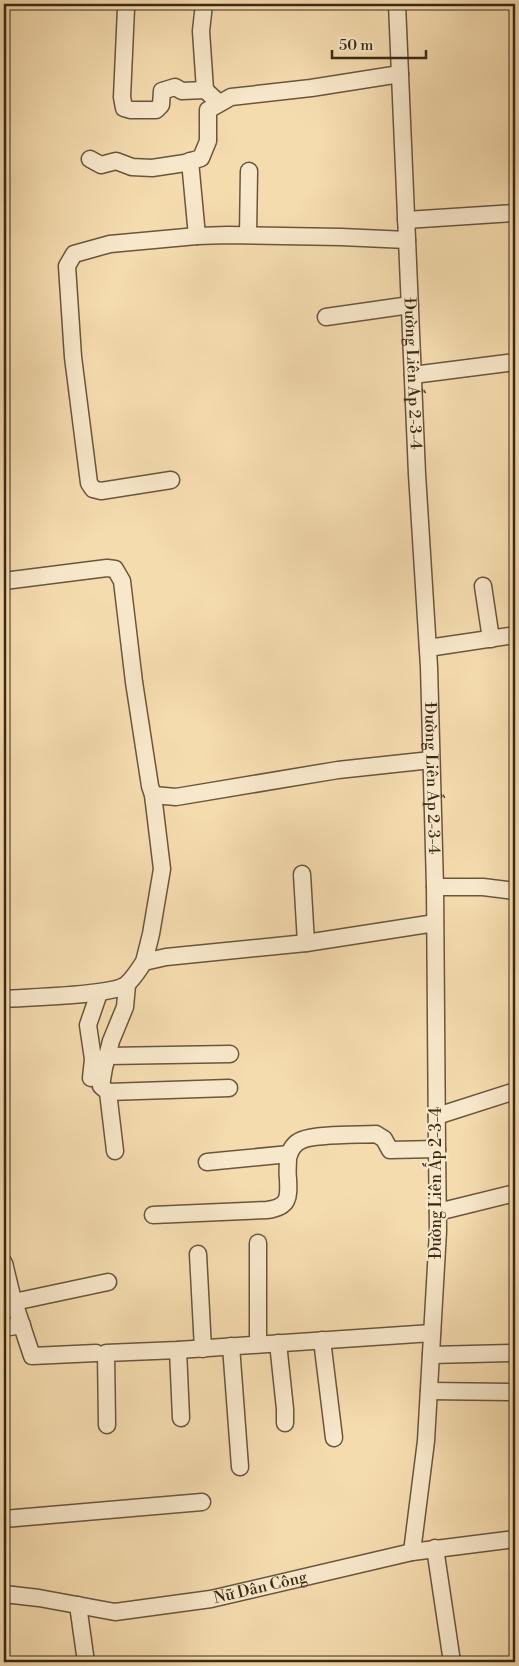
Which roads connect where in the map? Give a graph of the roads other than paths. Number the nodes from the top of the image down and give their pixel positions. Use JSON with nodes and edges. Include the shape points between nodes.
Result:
{"nodes":[{"id":1,"x":204,"y":4,"type":"edge"},
{"id":2,"x":397,"y":4,"type":"edge"},
{"id":3,"x":126,"y":8,"type":"dead end"},
{"id":4,"x":400,"y":74,"type":"junction"},
{"id":5,"x":205,"y":90,"type":"junction"},
{"id":6,"x":219,"y":104,"type":"junction"},
{"id":7,"x":90,"y":158,"type":"dead end"},
{"id":8,"x":190,"y":162,"type":"junction"},
{"id":9,"x":249,"y":171,"type":"dead end"},
{"id":10,"x":515,"y":213,"type":"edge"},
{"id":11,"x":406,"y":220,"type":"junction"},
{"id":12,"x":248,"y":235,"type":"junction"},
{"id":13,"x":197,"y":236,"type":"junction"},
{"id":14,"x":407,"y":240,"type":"junction"},
{"id":15,"x":410,"y":305,"type":"junction"},
{"id":16,"x":326,"y":317,"type":"dead end"},
{"id":17,"x":515,"y":362,"type":"edge"},
{"id":18,"x":413,"y":375,"type":"junction"},
{"id":19,"x":171,"y":480,"type":"dead end"},
{"id":20,"x":4,"y":581,"type":"edge"},
{"id":21,"x":483,"y":586,"type":"dead end"},
{"id":22,"x":515,"y":635,"type":"edge"},
{"id":23,"x":491,"y":639,"type":"junction"},
{"id":24,"x":428,"y":648,"type":"junction"},
{"id":25,"x":431,"y":760,"type":"junction"},
{"id":26,"x":153,"y":796,"type":"junction"},
{"id":27,"x":302,"y":874,"type":"dead end"},
{"id":28,"x":435,"y":886,"type":"junction"},
{"id":29,"x":515,"y":891,"type":"edge"},
{"id":30,"x":434,"y":923,"type":"junction"},
{"id":31,"x":306,"y":943,"type":"junction"},
{"id":32,"x":144,"y":962,"type":"junction"},
{"id":33,"x":127,"y":985,"type":"junction"},
{"id":34,"x":99,"y":993,"type":"junction"},
{"id":35,"x":4,"y":999,"type":"edge"},
{"id":36,"x":230,"y":1054,"type":"dead end"},
{"id":37,"x":107,"y":1056,"type":"junction"},
{"id":38,"x":90,"y":1078,"type":"dead end"},
{"id":39,"x":229,"y":1088,"type":"dead end"},
{"id":40,"x":515,"y":1091,"type":"edge"},
{"id":41,"x":108,"y":1092,"type":"junction"},
{"id":42,"x":437,"y":1116,"type":"junction"},
{"id":43,"x":437,"y":1149,"type":"junction"},
{"id":44,"x":115,"y":1151,"type":"dead end"},
{"id":45,"x":289,"y":1154,"type":"junction"},
{"id":46,"x":207,"y":1162,"type":"dead end"},
{"id":47,"x":515,"y":1193,"type":"edge"},
{"id":48,"x":438,"y":1212,"type":"junction"},
{"id":49,"x":153,"y":1215,"type":"dead end"},
{"id":50,"x":258,"y":1243,"type":"dead end"},
{"id":51,"x":198,"y":1254,"type":"dead end"},
{"id":52,"x":4,"y":1263,"type":"edge"},
{"id":53,"x":108,"y":1282,"type":"dead end"},
{"id":54,"x":6,"y":1285,"type":"edge"},
{"id":55,"x":14,"y":1302,"type":"junction"},
{"id":56,"x":22,"y":1325,"type":"junction"},
{"id":57,"x":4,"y":1328,"type":"edge"},
{"id":58,"x":432,"y":1333,"type":"junction"},
{"id":59,"x":322,"y":1340,"type":"junction"},
{"id":60,"x":278,"y":1343,"type":"junction"},
{"id":61,"x":258,"y":1344,"type":"junction"},
{"id":62,"x":231,"y":1346,"type":"junction"},
{"id":63,"x":203,"y":1348,"type":"junction"},
{"id":64,"x":178,"y":1350,"type":"junction"},
{"id":65,"x":96,"y":1353,"type":"dead end"},
{"id":66,"x":515,"y":1353,"type":"edge"},
{"id":67,"x":431,"y":1355,"type":"junction"},
{"id":68,"x":429,"y":1391,"type":"junction"},
{"id":69,"x":515,"y":1392,"type":"edge"},
{"id":70,"x":181,"y":1418,"type":"dead end"},
{"id":71,"x":285,"y":1423,"type":"dead end"},
{"id":72,"x":107,"y":1425,"type":"dead end"},
{"id":73,"x":334,"y":1438,"type":"dead end"},
{"id":74,"x":240,"y":1467,"type":"dead end"},
{"id":75,"x":202,"y":1502,"type":"dead end"},
{"id":76,"x":4,"y":1519,"type":"edge"},
{"id":77,"x":515,"y":1539,"type":"edge"},
{"id":78,"x":435,"y":1548,"type":"junction"},
{"id":79,"x":412,"y":1552,"type":"junction"},
{"id":80,"x":4,"y":1594,"type":"edge"},
{"id":81,"x":78,"y":1605,"type":"junction"},
{"id":82,"x":86,"y":1662,"type":"edge"},
{"id":83,"x":452,"y":1662,"type":"edge"}],
"edges":[{"from":1,"to":5,"type":"street"},
{"from":2,"to":4,"type":"street","name":"Đường Liên Ấp 2-3-4"},
{"from":3,"to":5,"type":"street","via":[[124,108],[156,110],[161,105],[162,91],[171,87],[182,91]]},
{"from":4,"to":6,"type":"street","via":[[231,97]]},
{"from":4,"to":11,"type":"street","name":"Đường Liên Ấp 2-3-4"},
{"from":5,"to":6,"type":"street"},
{"from":6,"to":8,"type":"street","via":[[208,110],[208,141],[200,158]]},
{"from":7,"to":8,"type":"street","via":[[101,164],[116,161],[144,169]]},
{"from":8,"to":13,"type":"street"},
{"from":9,"to":12,"type":"street"},
{"from":10,"to":11,"type":"street"},
{"from":11,"to":14,"type":"street","name":"Đường Liên Ấp 2-3-4"},
{"from":12,"to":13,"type":"street"},
{"from":12,"to":14,"type":"street"},
{"from":13,"to":19,"type":"street","via":[[110,244],[74,254],[67,266],[73,357],[91,486],[101,492]]},
{"from":14,"to":15,"type":"street","name":"Đường Liên Ấp 2-3-4"},
{"from":15,"to":16,"type":"street"},
{"from":15,"to":18,"type":"street","name":"Đường Liên Ấp 2-3-4"},
{"from":17,"to":18,"type":"street"},
{"from":18,"to":24,"type":"street","name":"Đường Liên Ấp 2-3-4"},
{"from":20,"to":26,"type":"street","via":[[115,569],[122,581],[135,691]]},
{"from":21,"to":23,"type":"street"},
{"from":22,"to":23,"type":"street"},
{"from":23,"to":24,"type":"street"},
{"from":24,"to":25,"type":"street","name":"Đường Liên Ấp 2-3-4"},
{"from":25,"to":26,"type":"street","via":[[338,770],[176,797]]},
{"from":25,"to":28,"type":"street","name":"Đường Liên Ấp 2-3-4"},
{"from":26,"to":32,"type":"street","via":[[162,869]]},
{"from":27,"to":31,"type":"street"},
{"from":28,"to":29,"type":"street"},
{"from":28,"to":30,"type":"street","name":"Đường Liên Ấp 2-3-4"},
{"from":30,"to":31,"type":"street"},
{"from":30,"to":42,"type":"street","name":"Đường Liên Ấp 2-3-4"},
{"from":31,"to":32,"type":"street"},
{"from":32,"to":33,"type":"street"},
{"from":33,"to":34,"type":"street"},
{"from":33,"to":37,"type":"street","via":[[125,1007]]},
{"from":34,"to":35,"type":"street"},
{"from":34,"to":38,"type":"street","via":[[88,1025],[93,1059]]},
{"from":36,"to":37,"type":"street"},
{"from":37,"to":41,"type":"street","via":[[101,1086]]},
{"from":39,"to":41,"type":"street"},
{"from":40,"to":42,"type":"street"},
{"from":41,"to":44,"type":"street"},
{"from":42,"to":43,"type":"street","name":"Đường Liên Ấp 2-3-4"},
{"from":43,"to":45,"type":"street","via":[[390,1150],[384,1139],[376,1134],[310,1137],[297,1142]]},
{"from":43,"to":48,"type":"street","name":"Đường Liên Ấp 2-3-4"},
{"from":45,"to":46,"type":"street"},
{"from":45,"to":49,"type":"street","via":[[288,1195],[278,1208]]},
{"from":47,"to":48,"type":"street"},
{"from":48,"to":58,"type":"street","name":"Đường Liên Ấp 2-3-4"},
{"from":50,"to":61,"type":"street"},
{"from":51,"to":63,"type":"street"},
{"from":52,"to":54,"type":"street"},
{"from":53,"to":55,"type":"street"},
{"from":54,"to":55,"type":"street"},
{"from":55,"to":56,"type":"street"},
{"from":56,"to":57,"type":"street"},
{"from":56,"to":65,"type":"street","via":[[32,1356]]},
{"from":58,"to":59,"type":"street"},
{"from":58,"to":67,"type":"street","name":"Đường Liên Ấp 2-3-4"},
{"from":59,"to":60,"type":"street"},
{"from":59,"to":73,"type":"street"},
{"from":60,"to":61,"type":"street"},
{"from":60,"to":71,"type":"street"},
{"from":61,"to":62,"type":"street"},
{"from":62,"to":63,"type":"street"},
{"from":62,"to":74,"type":"street"},
{"from":63,"to":64,"type":"street"},
{"from":64,"to":70,"type":"street"},
{"from":64,"to":72,"type":"street","via":[[106,1353]]},
{"from":66,"to":67,"type":"street"},
{"from":67,"to":68,"type":"street","name":"Đường Liên Ấp 2-3-4"},
{"from":68,"to":69,"type":"street"},
{"from":68,"to":79,"type":"street","name":"Đường Liên Ấp 2-3-4"},
{"from":75,"to":76,"type":"street"},
{"from":77,"to":78,"type":"street","name":"Nữ Dân Công"},
{"from":78,"to":79,"type":"street","name":"Nữ Dân Công"},
{"from":78,"to":83,"type":"street"},
{"from":79,"to":81,"type":"street","name":"Nữ Dân Công","via":[[211,1599],[115,1612]]},
{"from":80,"to":81,"type":"street","name":"Nữ Dân Công"},
{"from":81,"to":82,"type":"street"}]}
